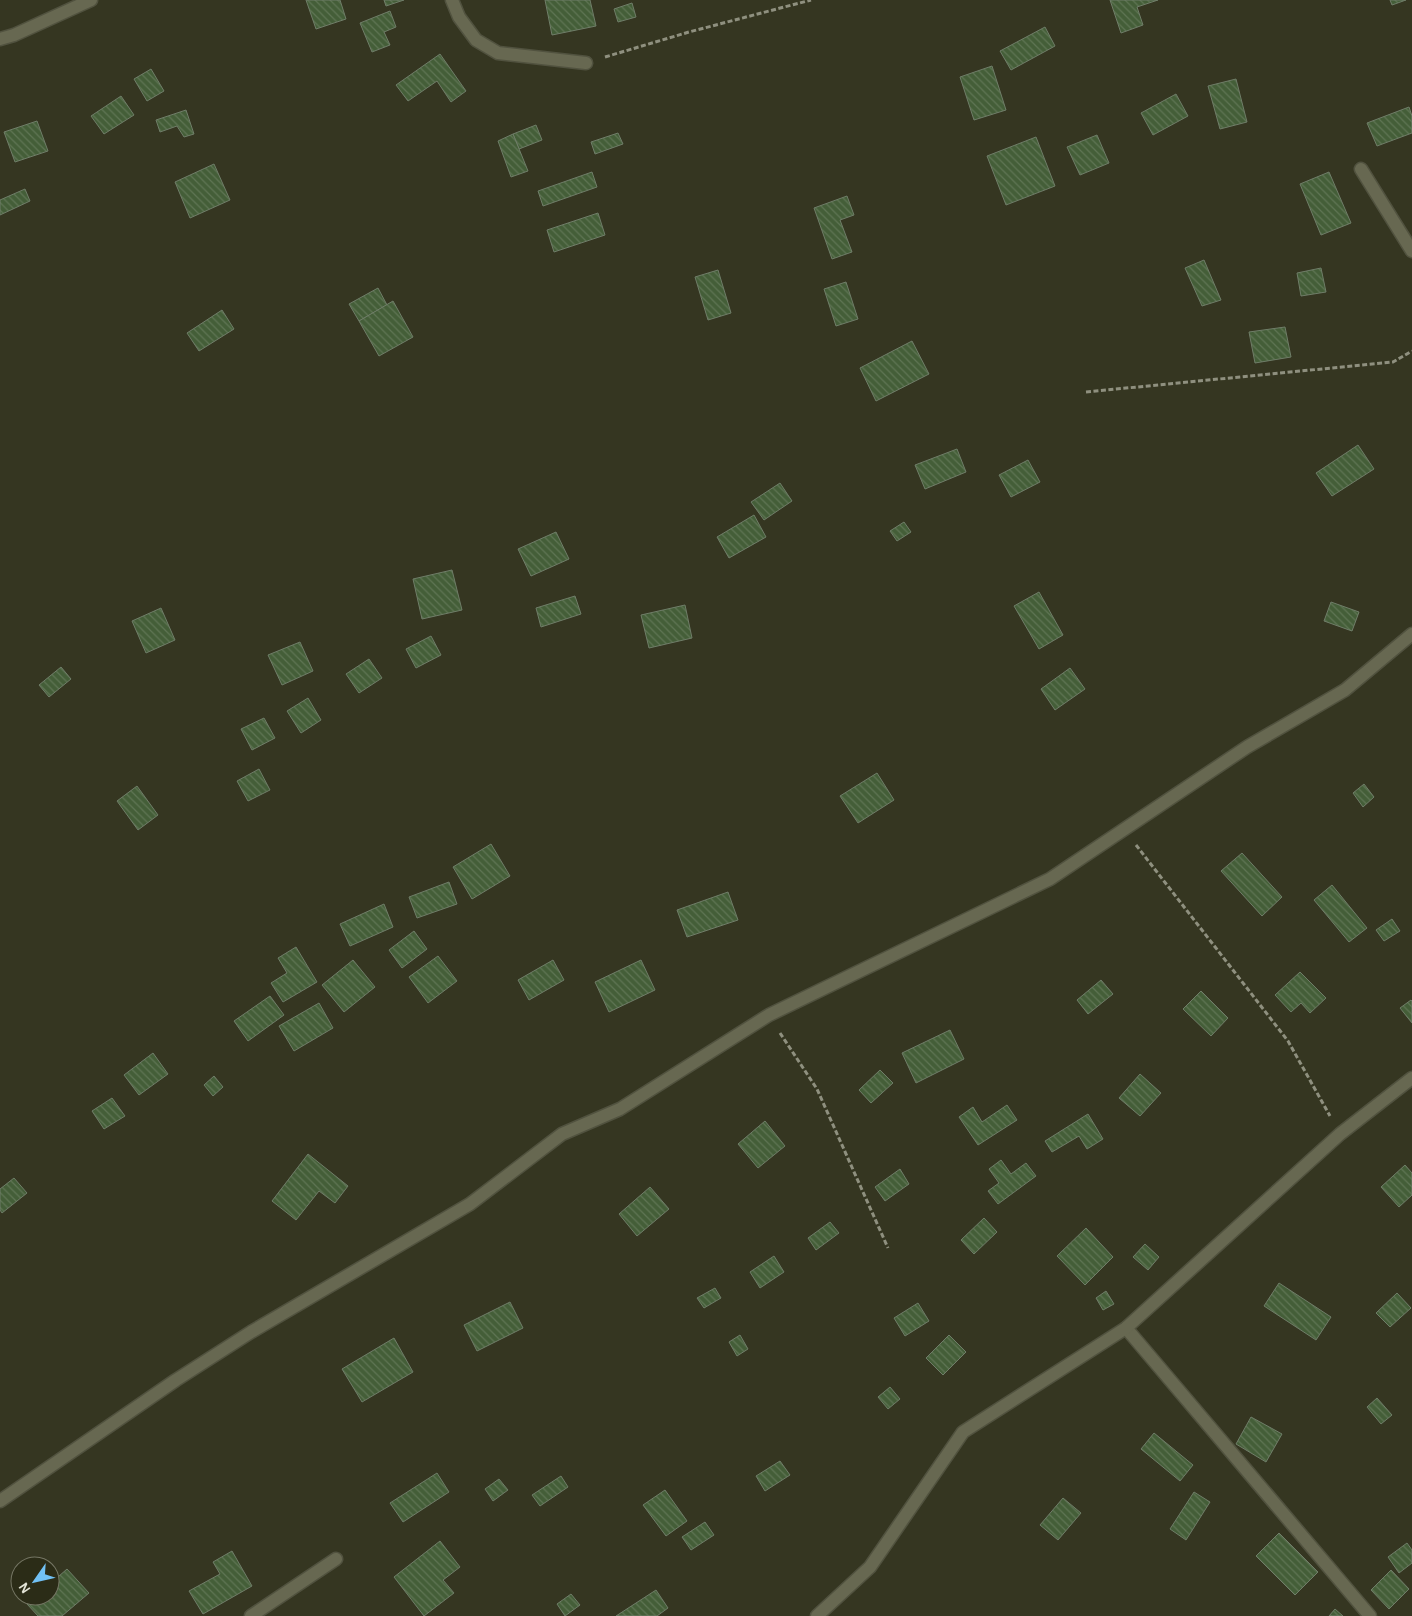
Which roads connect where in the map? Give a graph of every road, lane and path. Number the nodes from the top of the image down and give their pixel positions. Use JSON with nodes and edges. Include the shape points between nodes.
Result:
{"nodes":[{"id":1,"x":91,"y":0,"type":"edge"},
{"id":2,"x":452,"y":0,"type":"edge"},
{"id":3,"x":811,"y":0,"type":"edge"},
{"id":4,"x":0,"y":40,"type":"edge"},
{"id":5,"x":586,"y":63,"type":"joint"},
{"id":6,"x":1361,"y":169,"type":"dead end"},
{"id":7,"x":1412,"y":251,"type":"edge"},
{"id":8,"x":1412,"y":351,"type":"edge"},
{"id":9,"x":1086,"y":392,"type":"dead end"},
{"id":10,"x":1412,"y":634,"type":"edge"},
{"id":11,"x":1125,"y":831,"type":"junction"},
{"id":12,"x":769,"y":1016,"type":"junction"},
{"id":13,"x":1412,"y":1078,"type":"edge"},
{"id":14,"x":1340,"y":1134,"type":"junction"},
{"id":15,"x":888,"y":1248,"type":"dead end"},
{"id":16,"x":1126,"y":1328,"type":"junction"},
{"id":17,"x":0,"y":1501,"type":"edge"},
{"id":18,"x":336,"y":1559,"type":"dead end"},
{"id":19,"x":251,"y":1616,"type":"edge"},
{"id":20,"x":817,"y":1616,"type":"edge"},
{"id":21,"x":1370,"y":1616,"type":"edge"}],
"edges":[{"from":1,"to":4,"type":"street"},
{"from":2,"to":5,"type":"street","via":[[459,17],[476,40],[498,53]]},
{"from":3,"to":5,"type":"path"},
{"from":6,"to":7,"type":"street"},
{"from":8,"to":9,"type":"path","via":[[1393,362]]},
{"from":10,"to":11,"type":"street","via":[[1345,690],[1247,748]]},
{"from":11,"to":12,"type":"street","via":[[1050,879]]},
{"from":11,"to":14,"type":"path","via":[[1288,1041]]},
{"from":12,"to":15,"type":"path","via":[[817,1089]]},
{"from":12,"to":17,"type":"street","via":[[620,1109],[562,1134],[470,1204],[251,1332]]},
{"from":13,"to":14,"type":"street"},
{"from":14,"to":16,"type":"street"},
{"from":16,"to":20,"type":"street","via":[[963,1432],[870,1566]]},
{"from":16,"to":21,"type":"street"},
{"from":18,"to":19,"type":"street"}]}
